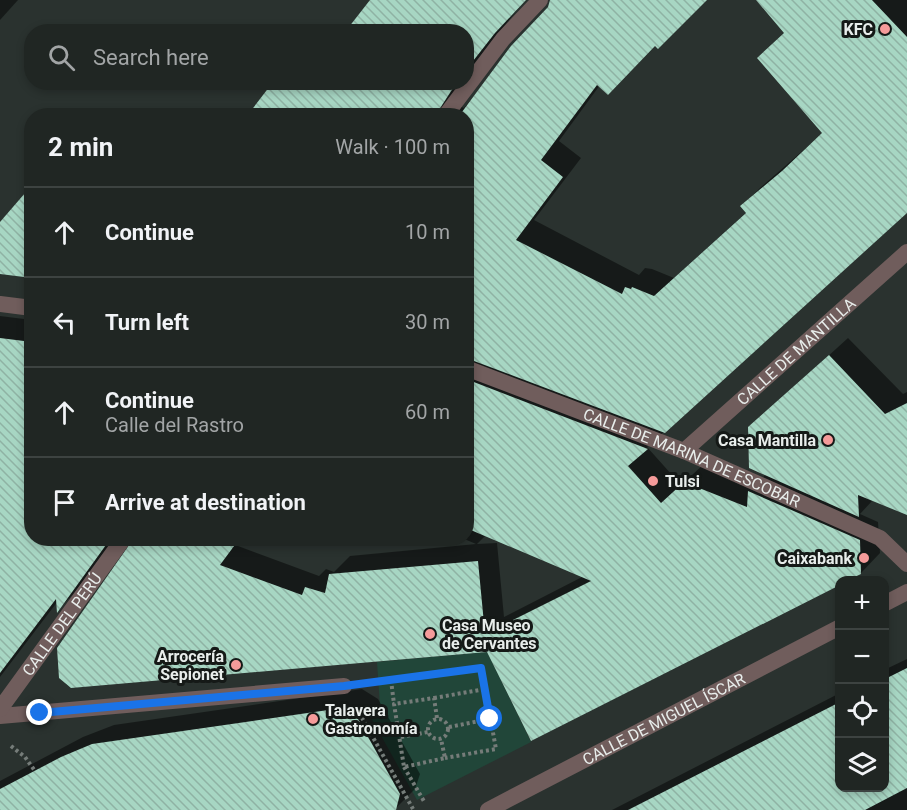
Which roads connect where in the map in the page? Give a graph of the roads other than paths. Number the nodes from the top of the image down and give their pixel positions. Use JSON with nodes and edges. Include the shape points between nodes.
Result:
{"nodes":[{"id":1,"x":540,"y":0,"type":"edge"},
{"id":2,"x":474,"y":78,"type":"edge"},
{"id":3,"x":465,"y":90,"type":"edge"},
{"id":4,"x":451,"y":108,"type":"edge"},
{"id":5,"x":907,"y":252,"type":"edge"},
{"id":6,"x":0,"y":304,"type":"edge"},
{"id":7,"x":24,"y":307,"type":"edge"},
{"id":8,"x":474,"y":371,"type":"edge"},
{"id":9,"x":684,"y":451,"type":"junction"},
{"id":10,"x":118,"y":546,"type":"edge"},
{"id":11,"x":907,"y":564,"type":"edge"},
{"id":12,"x":907,"y":592,"type":"edge"},
{"id":13,"x":889,"y":602,"type":"edge"},
{"id":14,"x":835,"y":630,"type":"edge"},
{"id":15,"x":344,"y":686,"type":"road end"},
{"id":16,"x":0,"y":709,"type":"edge"},
{"id":17,"x":0,"y":716,"type":"edge"},
{"id":18,"x":488,"y":810,"type":"edge"}],
"edges":[{"from":1,"to":2,"type":"street"},
{"from":3,"to":4,"type":"street"},
{"from":5,"to":9,"type":"street","name":"CALLE DE MANTILLA"},
{"from":6,"to":7,"type":"street"},
{"from":8,"to":9,"type":"street","name":"CALLE DE MARINA DE ESCOBAR"},
{"from":9,"to":11,"type":"street","name":"CALLE DE MARINA DE ESCOBAR","via":[[880,538]]},
{"from":10,"to":16,"type":"street","name":"CALLE DEL PERÚ"},
{"from":12,"to":13,"type":"street"},
{"from":14,"to":18,"type":"street","name":"CALLE DE MIGUEL ÍSCAR"},
{"from":15,"to":17,"type":"street"}]}
